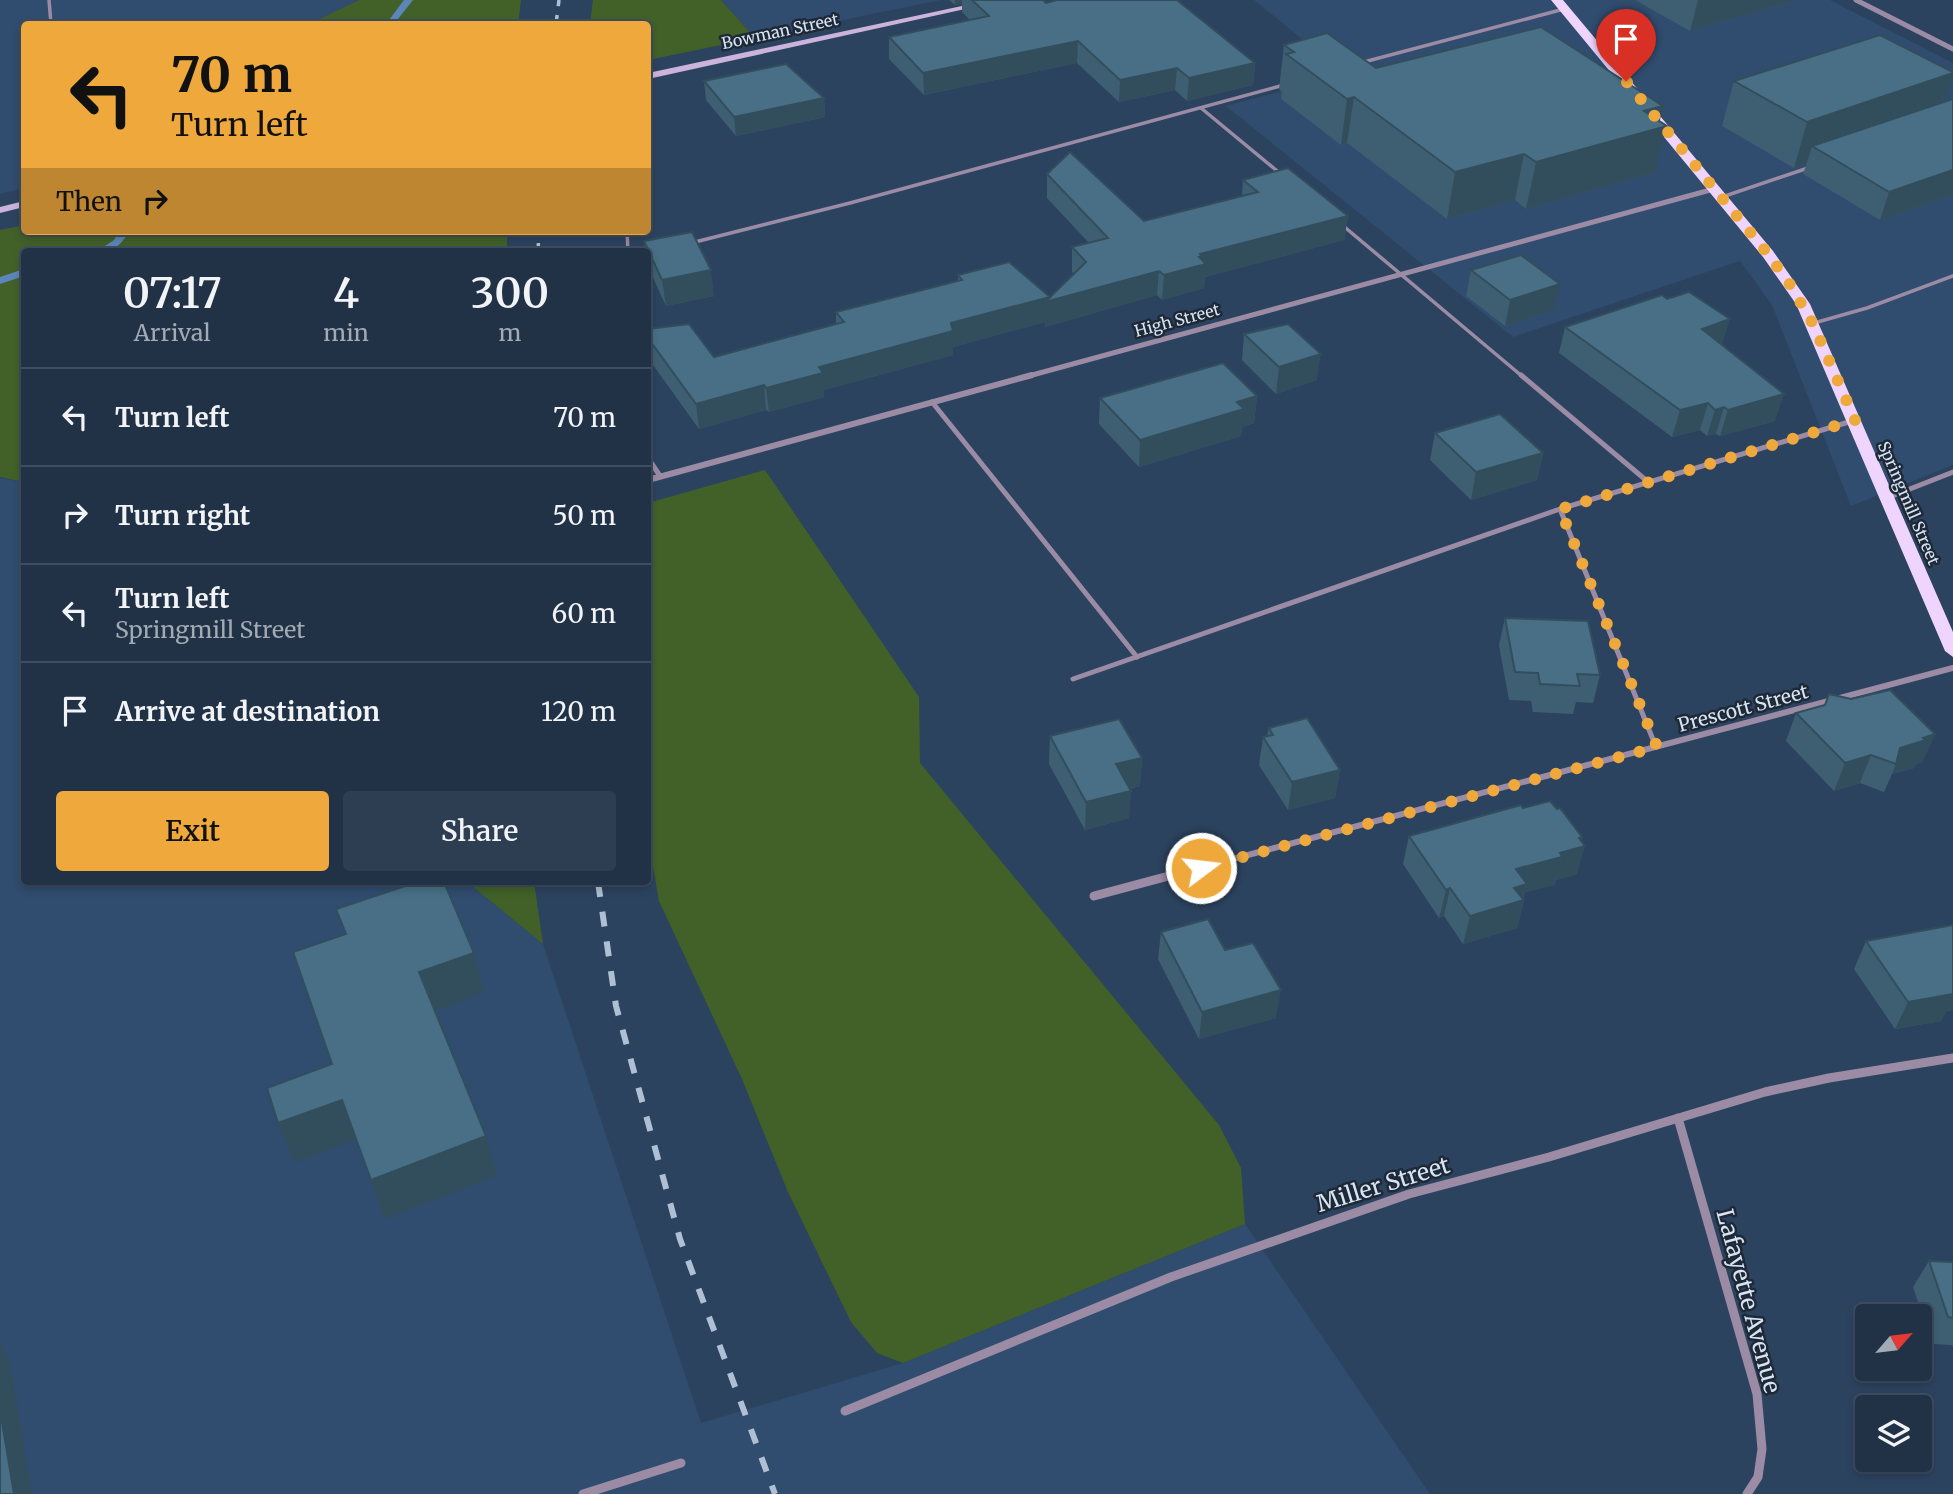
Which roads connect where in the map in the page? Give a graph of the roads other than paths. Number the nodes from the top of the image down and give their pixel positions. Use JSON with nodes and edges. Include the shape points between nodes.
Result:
{"nodes":[{"id":1,"x":49,"y":0,"type":"edge"},
{"id":2,"x":1002,"y":0,"type":"edge"},
{"id":3,"x":1856,"y":0,"type":"edge"},
{"id":4,"x":1561,"y":5,"type":"edge"},
{"id":5,"x":51,"y":21,"type":"edge"},
{"id":6,"x":1953,"y":49,"type":"edge"},
{"id":7,"x":1359,"y":63,"type":"edge"},
{"id":8,"x":651,"y":75,"type":"edge"},
{"id":9,"x":1293,"y":82,"type":"edge"},
{"id":10,"x":1201,"y":108,"type":"junction"},
{"id":11,"x":1812,"y":166,"type":"dead end"},
{"id":12,"x":1285,"y":178,"type":"edge"},
{"id":13,"x":1718,"y":193,"type":"junction"},
{"id":14,"x":21,"y":205,"type":"edge"},
{"id":15,"x":0,"y":210,"type":"edge"},
{"id":16,"x":1338,"y":221,"type":"edge"},
{"id":17,"x":685,"y":244,"type":"edge"},
{"id":18,"x":1401,"y":274,"type":"junction"},
{"id":19,"x":1953,"y":276,"type":"edge"},
{"id":20,"x":1813,"y":324,"type":"junction"},
{"id":21,"x":932,"y":402,"type":"junction"},
{"id":22,"x":1855,"y":420,"type":"junction"},
{"id":23,"x":651,"y":462,"type":"edge"},
{"id":24,"x":1953,"y":471,"type":"edge"},
{"id":25,"x":660,"y":476,"type":"junction"},
{"id":26,"x":651,"y":479,"type":"edge"},
{"id":27,"x":1647,"y":481,"type":"junction"},
{"id":28,"x":1887,"y":498,"type":"junction"},
{"id":29,"x":1560,"y":509,"type":"junction"},
{"id":30,"x":1953,"y":652,"type":"edge"},
{"id":31,"x":1137,"y":657,"type":"junction"},
{"id":32,"x":1953,"y":668,"type":"edge"},
{"id":33,"x":1073,"y":679,"type":"dead end"},
{"id":34,"x":1657,"y":747,"type":"junction"},
{"id":35,"x":1094,"y":896,"type":"dead end"},
{"id":36,"x":1953,"y":1058,"type":"edge"},
{"id":37,"x":1678,"y":1118,"type":"junction"},
{"id":38,"x":845,"y":1411,"type":"dead end"},
{"id":39,"x":681,"y":1463,"type":"dead end"},
{"id":40,"x":583,"y":1494,"type":"edge"},
{"id":41,"x":1747,"y":1494,"type":"edge"}],
"edges":[{"from":1,"to":5,"type":"lane"},
{"from":2,"to":8,"type":"street","name":"Bowman Street"},
{"from":3,"to":6,"type":"street"},
{"from":4,"to":7,"type":"lane"},
{"from":4,"to":13,"type":"main road","name":"Springmill Street"},
{"from":9,"to":10,"type":"lane"},
{"from":10,"to":12,"type":"lane"},
{"from":10,"to":17,"type":"lane"},
{"from":11,"to":13,"type":"lane"},
{"from":13,"to":18,"type":"street","name":"High Street"},
{"from":13,"to":20,"type":"main road","name":"Springmill Street","via":[[1780,270]]},
{"from":14,"to":15,"type":"street"},
{"from":16,"to":18,"type":"lane"},
{"from":18,"to":21,"type":"street","name":"High Street"},
{"from":18,"to":27,"type":"lane"},
{"from":19,"to":20,"type":"lane"},
{"from":20,"to":22,"type":"main road","name":"Springmill Street"},
{"from":21,"to":25,"type":"street","name":"High Street"},
{"from":21,"to":31,"type":"lane"},
{"from":22,"to":27,"type":"lane"},
{"from":22,"to":28,"type":"main road","name":"Springmill Street"},
{"from":23,"to":25,"type":"lane"},
{"from":24,"to":28,"type":"lane"},
{"from":25,"to":26,"type":"street","name":"High Street"},
{"from":27,"to":29,"type":"lane"},
{"from":28,"to":30,"type":"main road","name":"Springmill Street"},
{"from":29,"to":31,"type":"lane"},
{"from":29,"to":34,"type":"lane"},
{"from":31,"to":33,"type":"lane"},
{"from":32,"to":34,"type":"street","name":"Prescott Street"},
{"from":34,"to":35,"type":"street","name":"Prescott Street"},
{"from":36,"to":37,"type":"street","name":"Miller Street","via":[[1791,1087]]},
{"from":37,"to":38,"type":"street","name":"Miller Street","via":[[1409,1194],[1227,1256]]},
{"from":37,"to":41,"type":"street","name":"Lafayette Avenue","via":[[1757,1394],[1762,1449],[1758,1477]]},
{"from":39,"to":40,"type":"street"}]}
